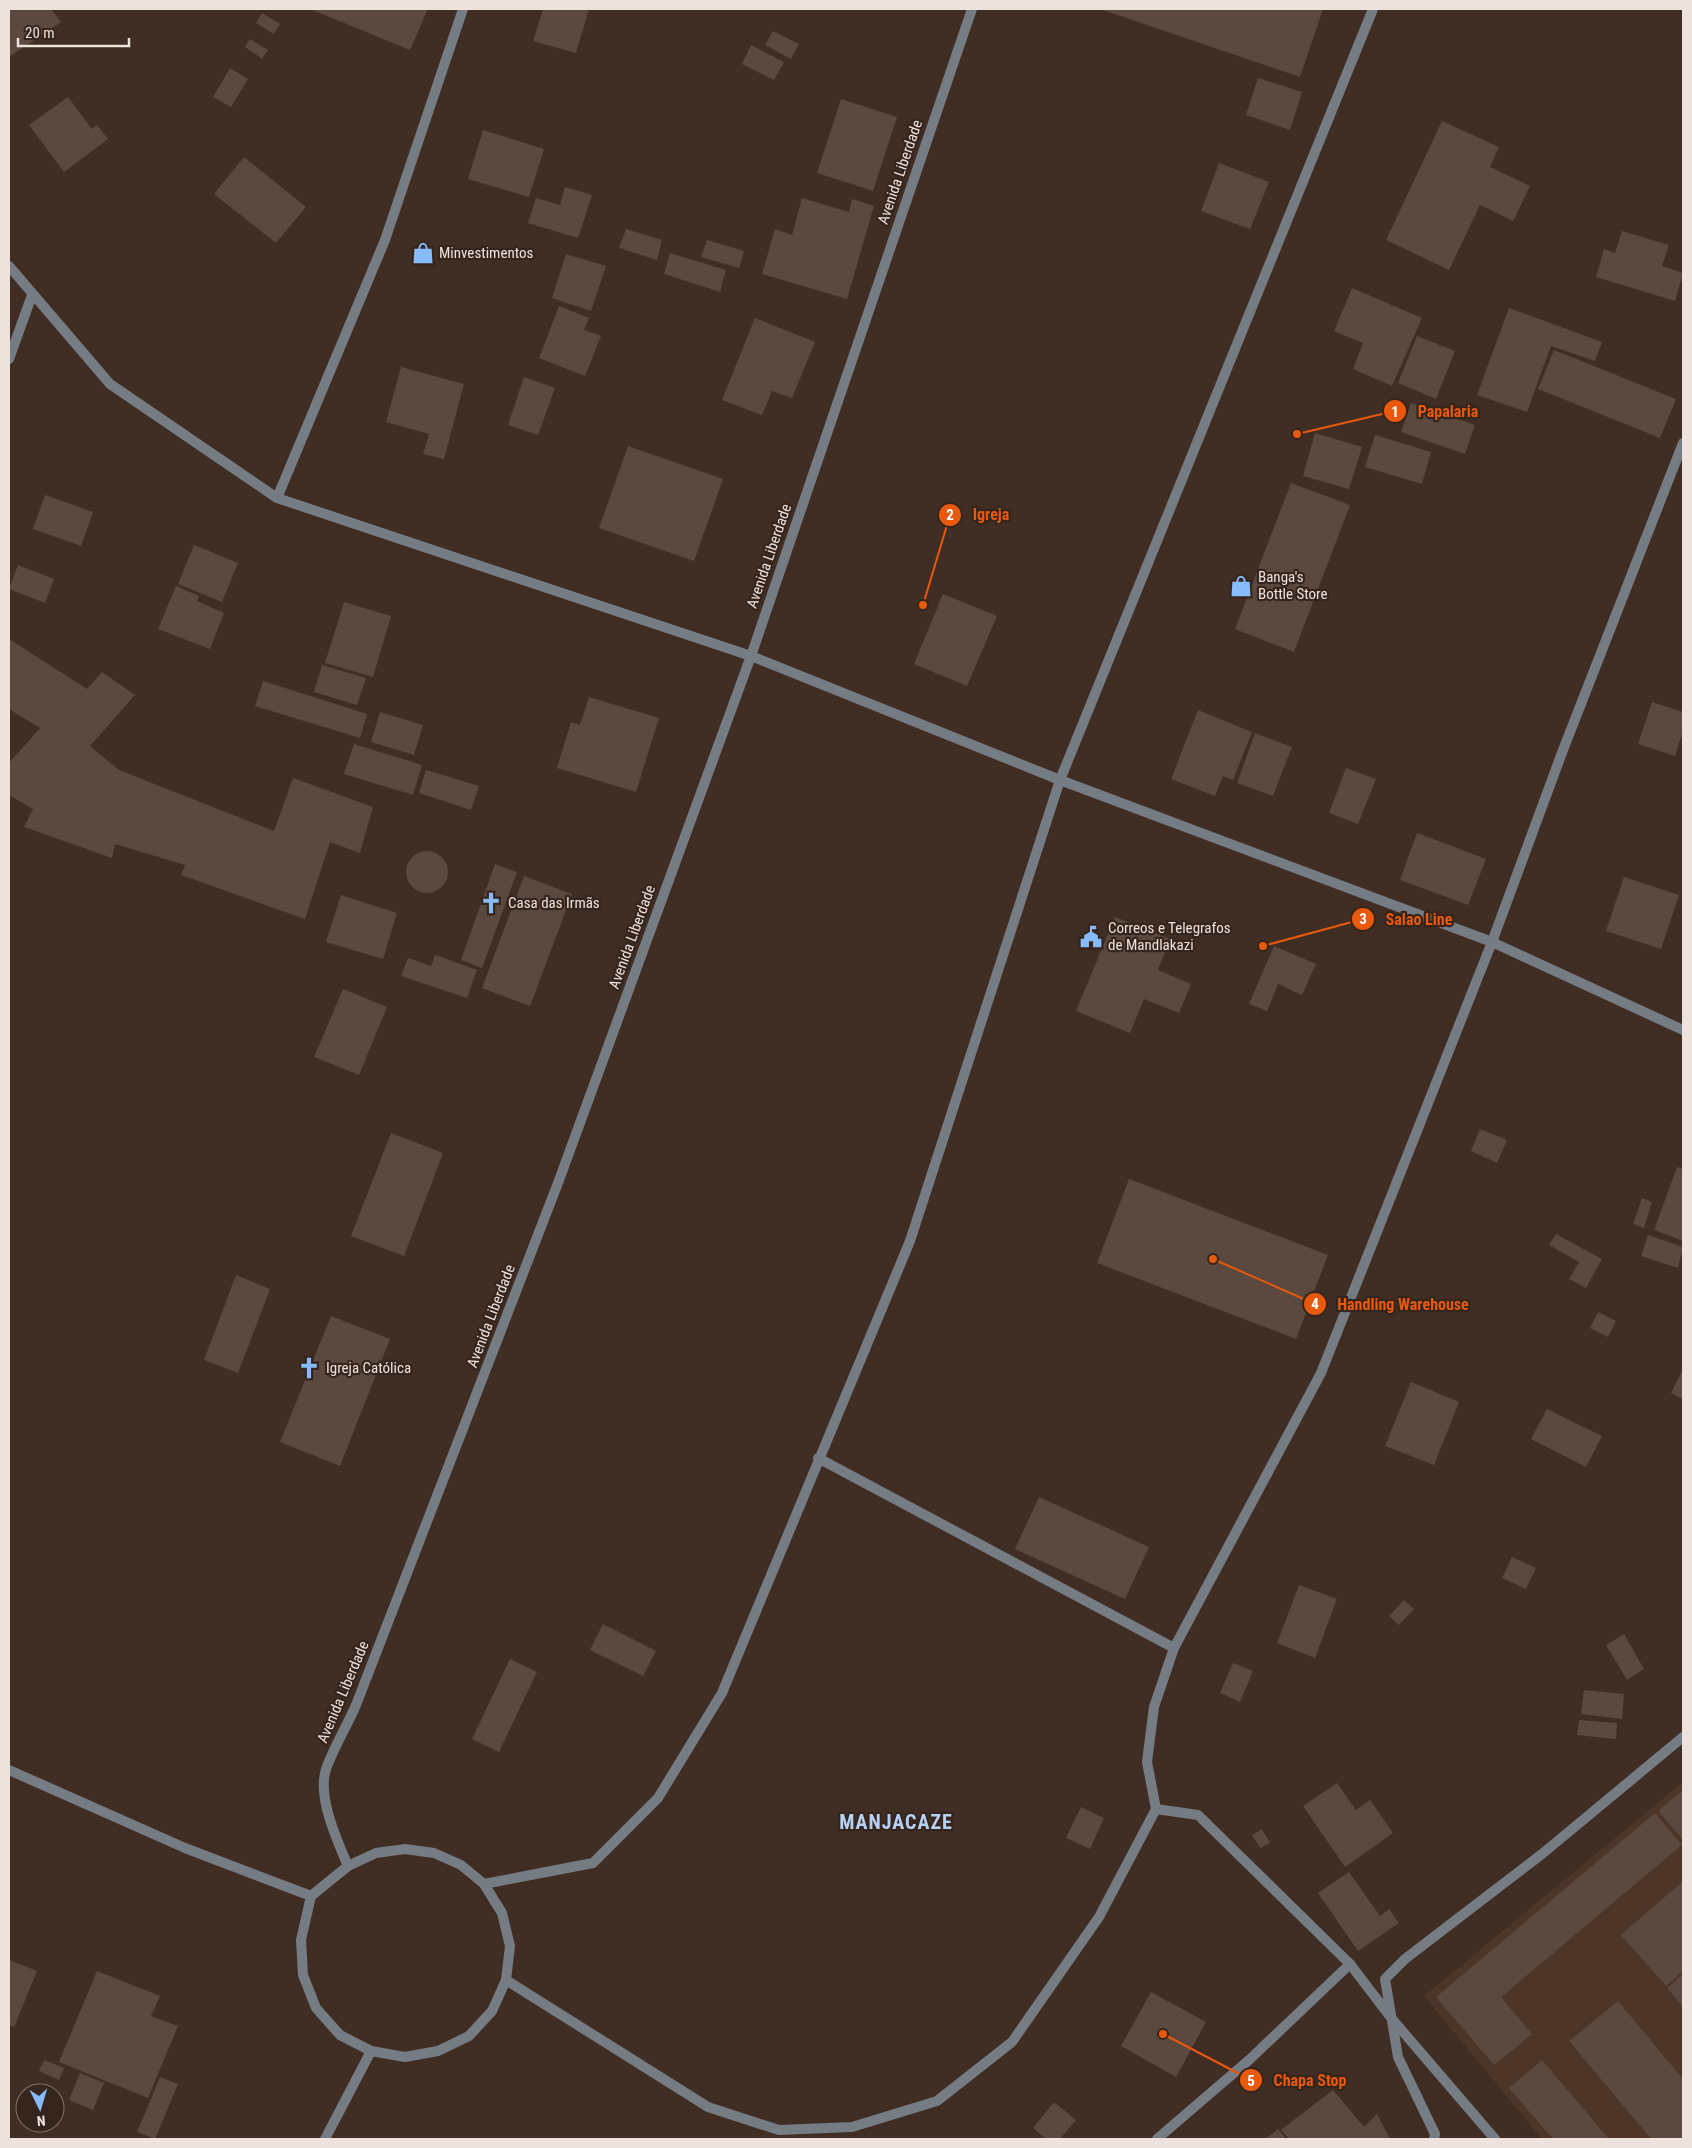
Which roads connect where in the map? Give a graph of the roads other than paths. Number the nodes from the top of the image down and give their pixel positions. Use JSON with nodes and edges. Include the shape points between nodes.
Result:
{"nodes":[{"id":1,"x":463,"y":9,"type":"edge"},
{"id":2,"x":972,"y":9,"type":"edge"},
{"id":3,"x":1373,"y":9,"type":"edge"},
{"id":4,"x":9,"y":266,"type":"edge"},
{"id":5,"x":32,"y":295,"type":"junction"},
{"id":6,"x":9,"y":359,"type":"edge"},
{"id":7,"x":1683,"y":443,"type":"edge"},
{"id":8,"x":277,"y":498,"type":"junction"},
{"id":9,"x":751,"y":656,"type":"junction"},
{"id":10,"x":1060,"y":780,"type":"junction"},
{"id":11,"x":1492,"y":942,"type":"junction"},
{"id":12,"x":1683,"y":1030,"type":"edge"},
{"id":13,"x":818,"y":1458,"type":"junction"},
{"id":14,"x":1174,"y":1648,"type":"junction"},
{"id":15,"x":1683,"y":1737,"type":"edge"},
{"id":16,"x":9,"y":1770,"type":"edge"},
{"id":17,"x":1156,"y":1809,"type":"junction"},
{"id":18,"x":348,"y":1866,"type":"junction"},
{"id":19,"x":484,"y":1884,"type":"junction"},
{"id":20,"x":311,"y":1896,"type":"junction"},
{"id":21,"x":1350,"y":1964,"type":"junction"},
{"id":22,"x":506,"y":1980,"type":"junction"},
{"id":23,"x":1392,"y":2019,"type":"junction"},
{"id":24,"x":371,"y":2051,"type":"junction"},
{"id":25,"x":325,"y":2139,"type":"edge"},
{"id":26,"x":1157,"y":2139,"type":"edge"},
{"id":27,"x":1434,"y":2139,"type":"edge"},
{"id":28,"x":1495,"y":2139,"type":"edge"}],
"edges":[{"from":1,"to":8,"type":"street","via":[[385,240]]},
{"from":2,"to":9,"type":"street","name":"Avenida Liberdade"},
{"from":3,"to":10,"type":"street"},
{"from":4,"to":5,"type":"street"},
{"from":5,"to":6,"type":"street"},
{"from":5,"to":8,"type":"street","via":[[110,384]]},
{"from":7,"to":11,"type":"street"},
{"from":8,"to":9,"type":"street"},
{"from":9,"to":10,"type":"street"},
{"from":9,"to":18,"type":"street","name":"Avenida Liberdade","via":[[558,1183],[356,1706],[326,1770],[325,1793],[329,1814]]},
{"from":10,"to":11,"type":"street"},
{"from":10,"to":13,"type":"street","via":[[910,1241]]},
{"from":11,"to":12,"type":"street"},
{"from":11,"to":14,"type":"street","via":[[1321,1373]]},
{"from":13,"to":14,"type":"street"},
{"from":13,"to":19,"type":"street","via":[[722,1693],[658,1798],[594,1863]]},
{"from":14,"to":17,"type":"street","via":[[1154,1707],[1148,1752]]},
{"from":15,"to":23,"type":"street","via":[[1542,1854],[1405,1959],[1385,1979]]},
{"from":16,"to":20,"type":"street","via":[[185,1848]]},
{"from":17,"to":21,"type":"street","via":[[1198,1816]]},
{"from":17,"to":22,"type":"street","via":[[1099,1917],[1012,2042],[937,2101],[852,2127],[779,2130],[708,2107]]},
{"from":18,"to":19,"type":"street","via":[[376,1853],[405,1849],[434,1853],[461,1865]]},
{"from":18,"to":20,"type":"street"},
{"from":19,"to":22,"type":"street","via":[[502,1913],[510,1946]]},
{"from":20,"to":24,"type":"street","via":[[301,1940],[303,1975],[316,2008],[340,2034]]},
{"from":21,"to":23,"type":"street"},
{"from":21,"to":26,"type":"street","via":[[1249,2060]]},
{"from":22,"to":24,"type":"street","via":[[492,2011],[469,2036],[438,2051],[405,2057]]},
{"from":23,"to":27,"type":"street","via":[[1398,2057]]},
{"from":23,"to":28,"type":"street"},
{"from":24,"to":25,"type":"street"}]}
